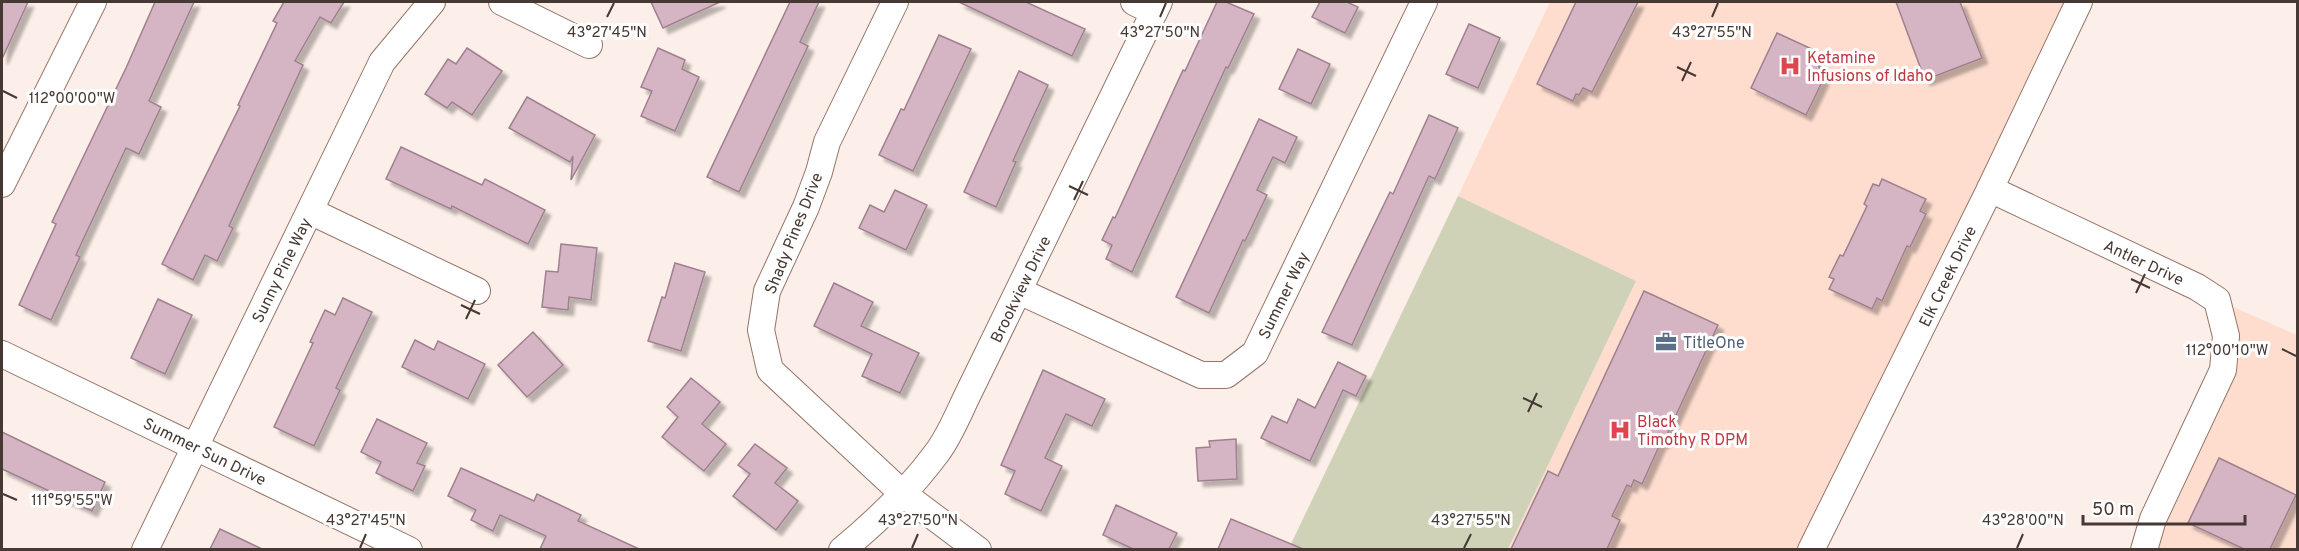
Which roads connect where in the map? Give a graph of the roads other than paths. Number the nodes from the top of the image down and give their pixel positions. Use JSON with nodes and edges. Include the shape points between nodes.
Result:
{"nodes":[{"id":1,"x":93,"y":2,"type":"edge"},
{"id":2,"x":432,"y":2,"type":"edge"},
{"id":3,"x":502,"y":2,"type":"edge"},
{"id":4,"x":895,"y":2,"type":"edge"},
{"id":5,"x":1424,"y":2,"type":"edge"},
{"id":6,"x":2079,"y":2,"type":"edge"},
{"id":7,"x":1149,"y":5,"type":"edge"},
{"id":8,"x":589,"y":45,"type":"dead end"},
{"id":9,"x":2,"y":184,"type":"edge"},
{"id":10,"x":1990,"y":189,"type":"junction"},
{"id":11,"x":310,"y":211,"type":"junction"},
{"id":12,"x":477,"y":291,"type":"dead end"},
{"id":13,"x":1019,"y":291,"type":"junction"},
{"id":14,"x":2,"y":354,"type":"edge"},
{"id":15,"x":194,"y":446,"type":"junction"},
{"id":16,"x":902,"y":493,"type":"junction"},
{"id":17,"x":145,"y":549,"type":"edge"},
{"id":18,"x":409,"y":549,"type":"edge"},
{"id":19,"x":842,"y":549,"type":"edge"},
{"id":20,"x":978,"y":549,"type":"edge"},
{"id":21,"x":1811,"y":549,"type":"edge"},
{"id":22,"x":2144,"y":549,"type":"edge"}],
"edges":[{"from":1,"to":9,"type":"street"},
{"from":2,"to":11,"type":"street","name":"Sunny Pine Way","via":[[382,62]]},
{"from":3,"to":8,"type":"street"},
{"from":4,"to":16,"type":"street","name":"Shady Pines Drive","via":[[827,142],[806,207],[767,291],[761,330],[770,370]]},
{"from":5,"to":13,"type":"street","name":"Summer Way","via":[[1255,353],[1226,375],[1201,375]]},
{"from":6,"to":10,"type":"street","name":"Elk Creek Drive"},
{"from":7,"to":13,"type":"street","name":"Brookview Drive"},
{"from":10,"to":21,"type":"street","name":"Elk Creek Drive"},
{"from":10,"to":22,"type":"street","name":"Antler Drive","via":[[2217,300],[2226,336],[2223,370],[2153,519]]},
{"from":11,"to":12,"type":"street"},
{"from":11,"to":15,"type":"street","name":"Sunny Pine Way"},
{"from":13,"to":16,"type":"street","name":"Brookview Drive","via":[[937,453]]},
{"from":14,"to":15,"type":"street","name":"Summer Sun Drive"},
{"from":15,"to":17,"type":"street","name":"Sunny Pine Way"},
{"from":15,"to":18,"type":"street","name":"Summer Sun Drive"},
{"from":16,"to":19,"type":"street","name":"Brookview Drive"},
{"from":16,"to":20,"type":"street","name":"Shady Pines Drive"}]}
